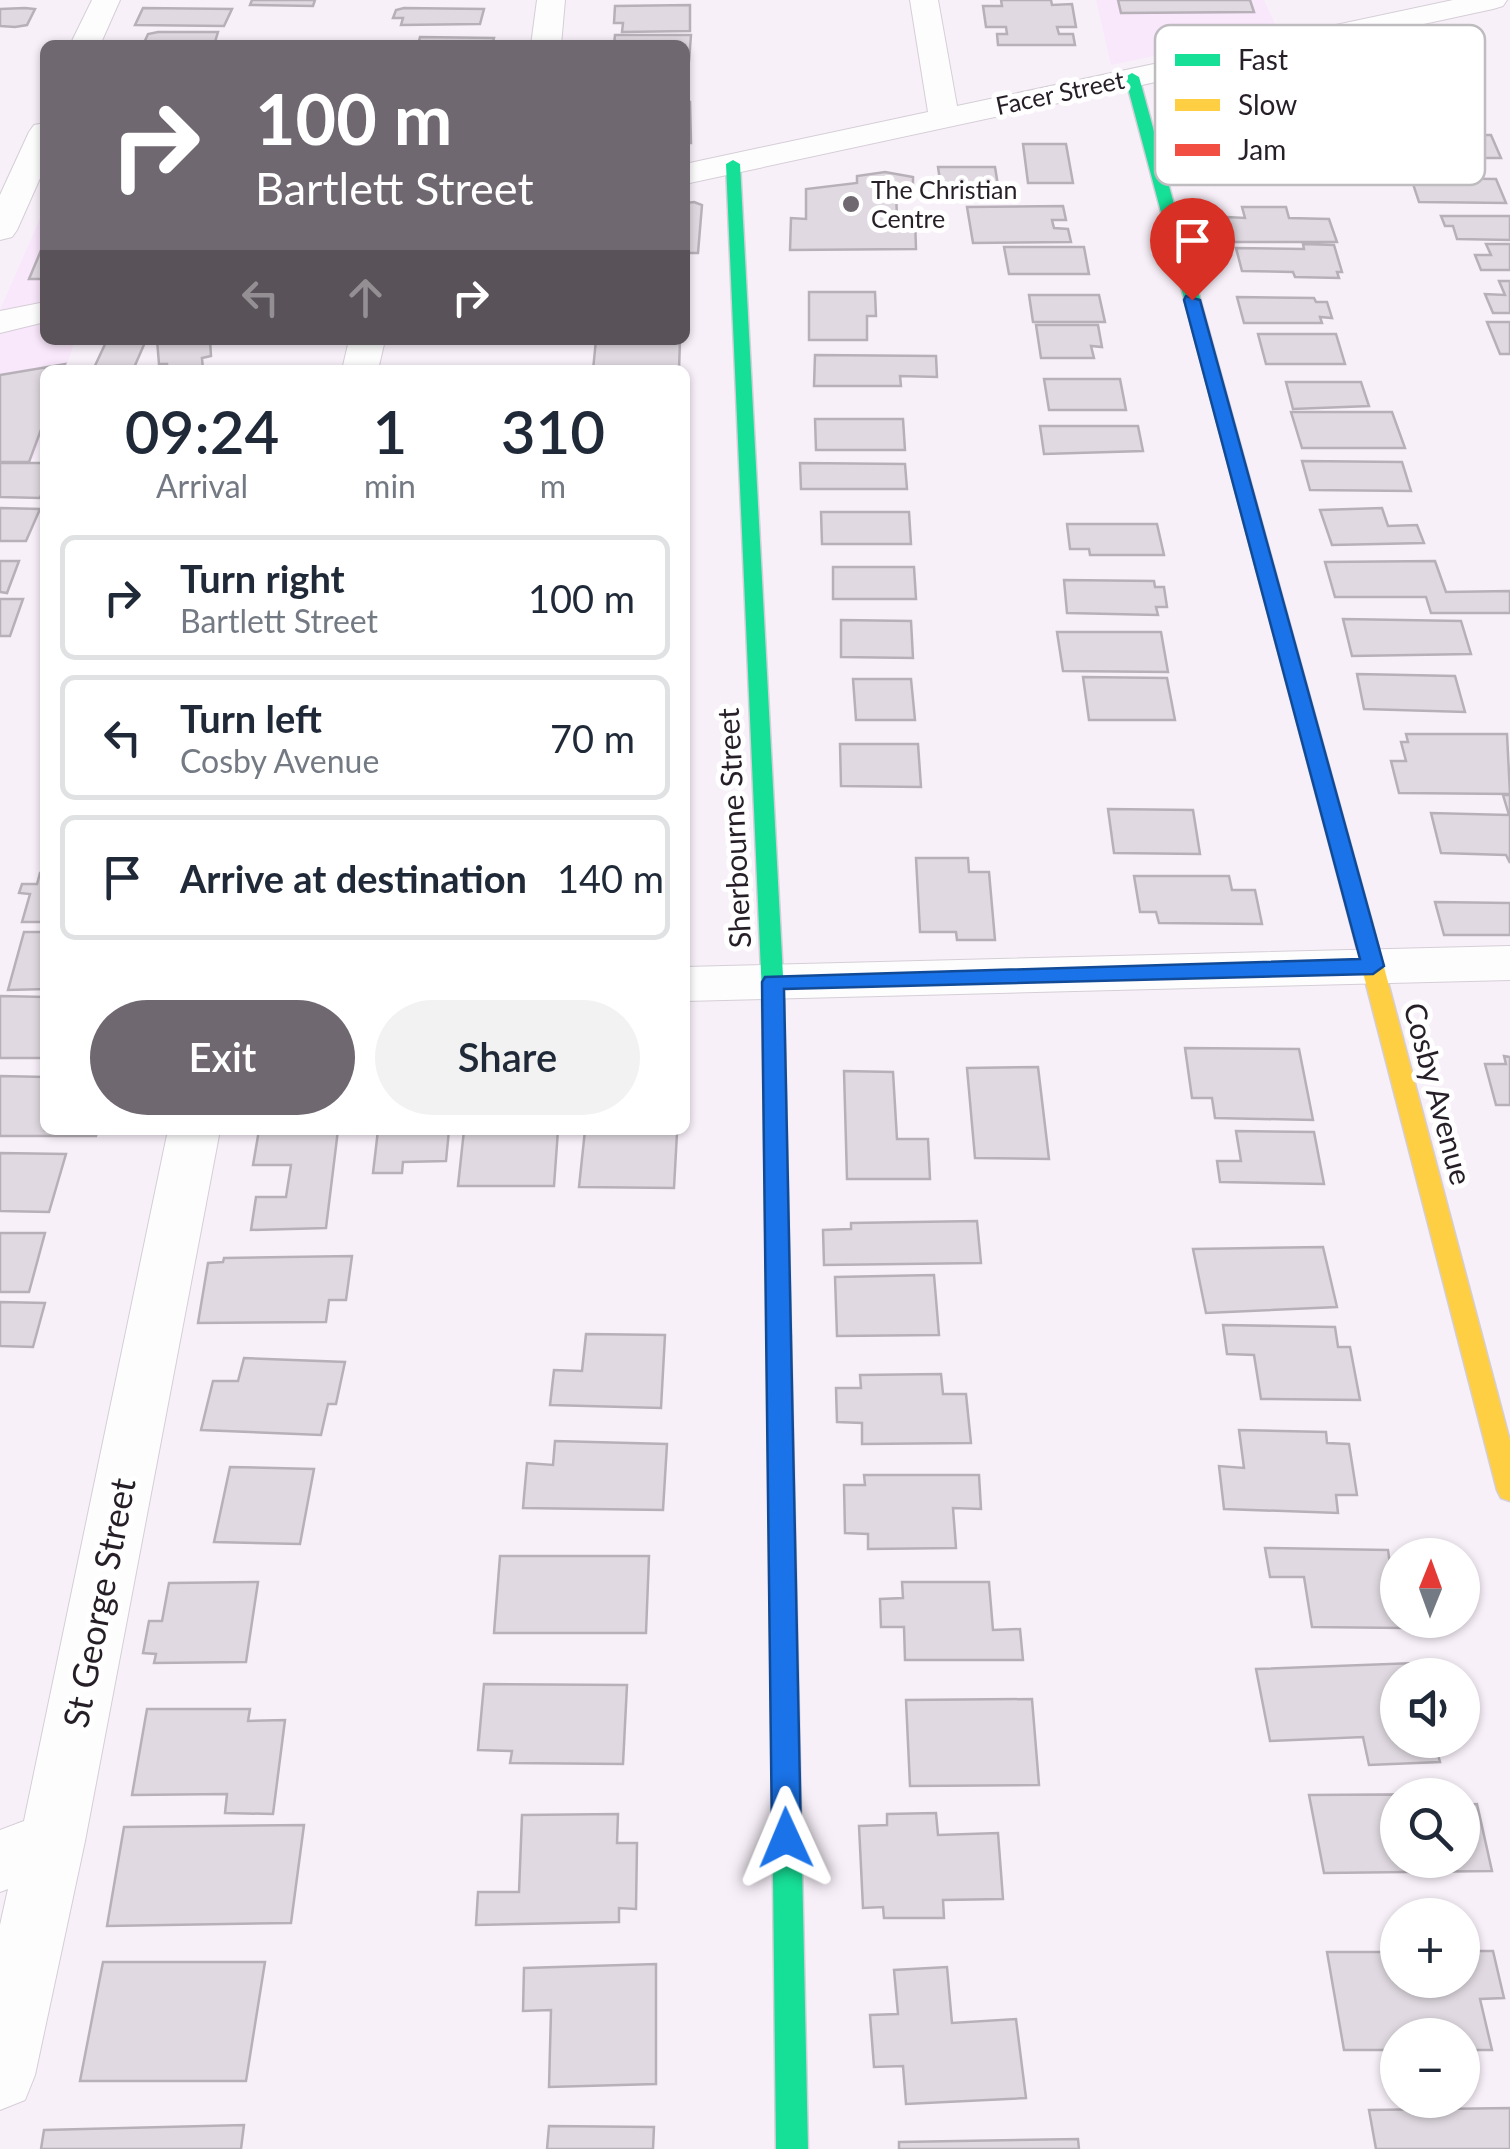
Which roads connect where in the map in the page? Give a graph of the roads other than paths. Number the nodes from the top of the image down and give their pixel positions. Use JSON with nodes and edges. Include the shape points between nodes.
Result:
{"nodes":[{"id":1,"x":106,"y":0,"type":"edge"},
{"id":2,"x":551,"y":0,"type":"edge"},
{"id":3,"x":924,"y":0,"type":"edge"},
{"id":4,"x":1494,"y":0,"type":"edge"},
{"id":5,"x":1318,"y":25,"type":"edge"},
{"id":6,"x":1510,"y":25,"type":"edge"},
{"id":7,"x":87,"y":40,"type":"edge"},
{"id":8,"x":547,"y":40,"type":"edge"},
{"id":9,"x":1155,"y":71,"type":"edge"},
{"id":10,"x":1132,"y":78,"type":"junction"},
{"id":11,"x":944,"y":118,"type":"junction"},
{"id":12,"x":40,"y":143,"type":"edge"},
{"id":13,"x":1155,"y":163,"type":"edge"},
{"id":14,"x":733,"y":164,"type":"junction"},
{"id":15,"x":690,"y":173,"type":"edge"},
{"id":16,"x":1161,"y":185,"type":"edge"},
{"id":17,"x":0,"y":230,"type":"edge"},
{"id":18,"x":40,"y":313,"type":"edge"},
{"id":19,"x":0,"y":322,"type":"edge"},
{"id":20,"x":1510,"y":963,"type":"edge"},
{"id":21,"x":1373,"y":966,"type":"junction"},
{"id":22,"x":773,"y":982,"type":"junction"},
{"id":23,"x":690,"y":984,"type":"edge"},
{"id":24,"x":193,"y":1135,"type":"edge"},
{"id":25,"x":1510,"y":1490,"type":"edge"},
{"id":26,"x":26,"y":1851,"type":"edge"},
{"id":27,"x":0,"y":2075,"type":"edge"},
{"id":28,"x":792,"y":2149,"type":"edge"}],
"edges":[{"from":1,"to":7,"type":"street"},
{"from":2,"to":8,"type":"street"},
{"from":3,"to":11,"type":"street"},
{"from":4,"to":5,"type":"street","name":"Facer Street"},
{"from":4,"to":6,"type":"street"},
{"from":9,"to":10,"type":"street","name":"Facer Street"},
{"from":10,"to":11,"type":"street","name":"Facer Street"},
{"from":10,"to":13,"type":"street","name":"Cosby Avenue"},
{"from":11,"to":14,"type":"street","name":"Facer Street"},
{"from":12,"to":17,"type":"street"},
{"from":14,"to":15,"type":"street","name":"Facer Street"},
{"from":14,"to":22,"type":"street","name":"Sherbourne Street"},
{"from":16,"to":21,"type":"street","name":"Cosby Avenue"},
{"from":18,"to":19,"type":"street"},
{"from":20,"to":21,"type":"street"},
{"from":21,"to":22,"type":"street"},
{"from":21,"to":25,"type":"street","name":"Cosby Avenue"},
{"from":22,"to":23,"type":"street"},
{"from":22,"to":28,"type":"street","name":"Sherbourne Street"},
{"from":24,"to":26,"type":"street","name":"St George Street"},
{"from":26,"to":27,"type":"street","name":"St George Street"}]}
